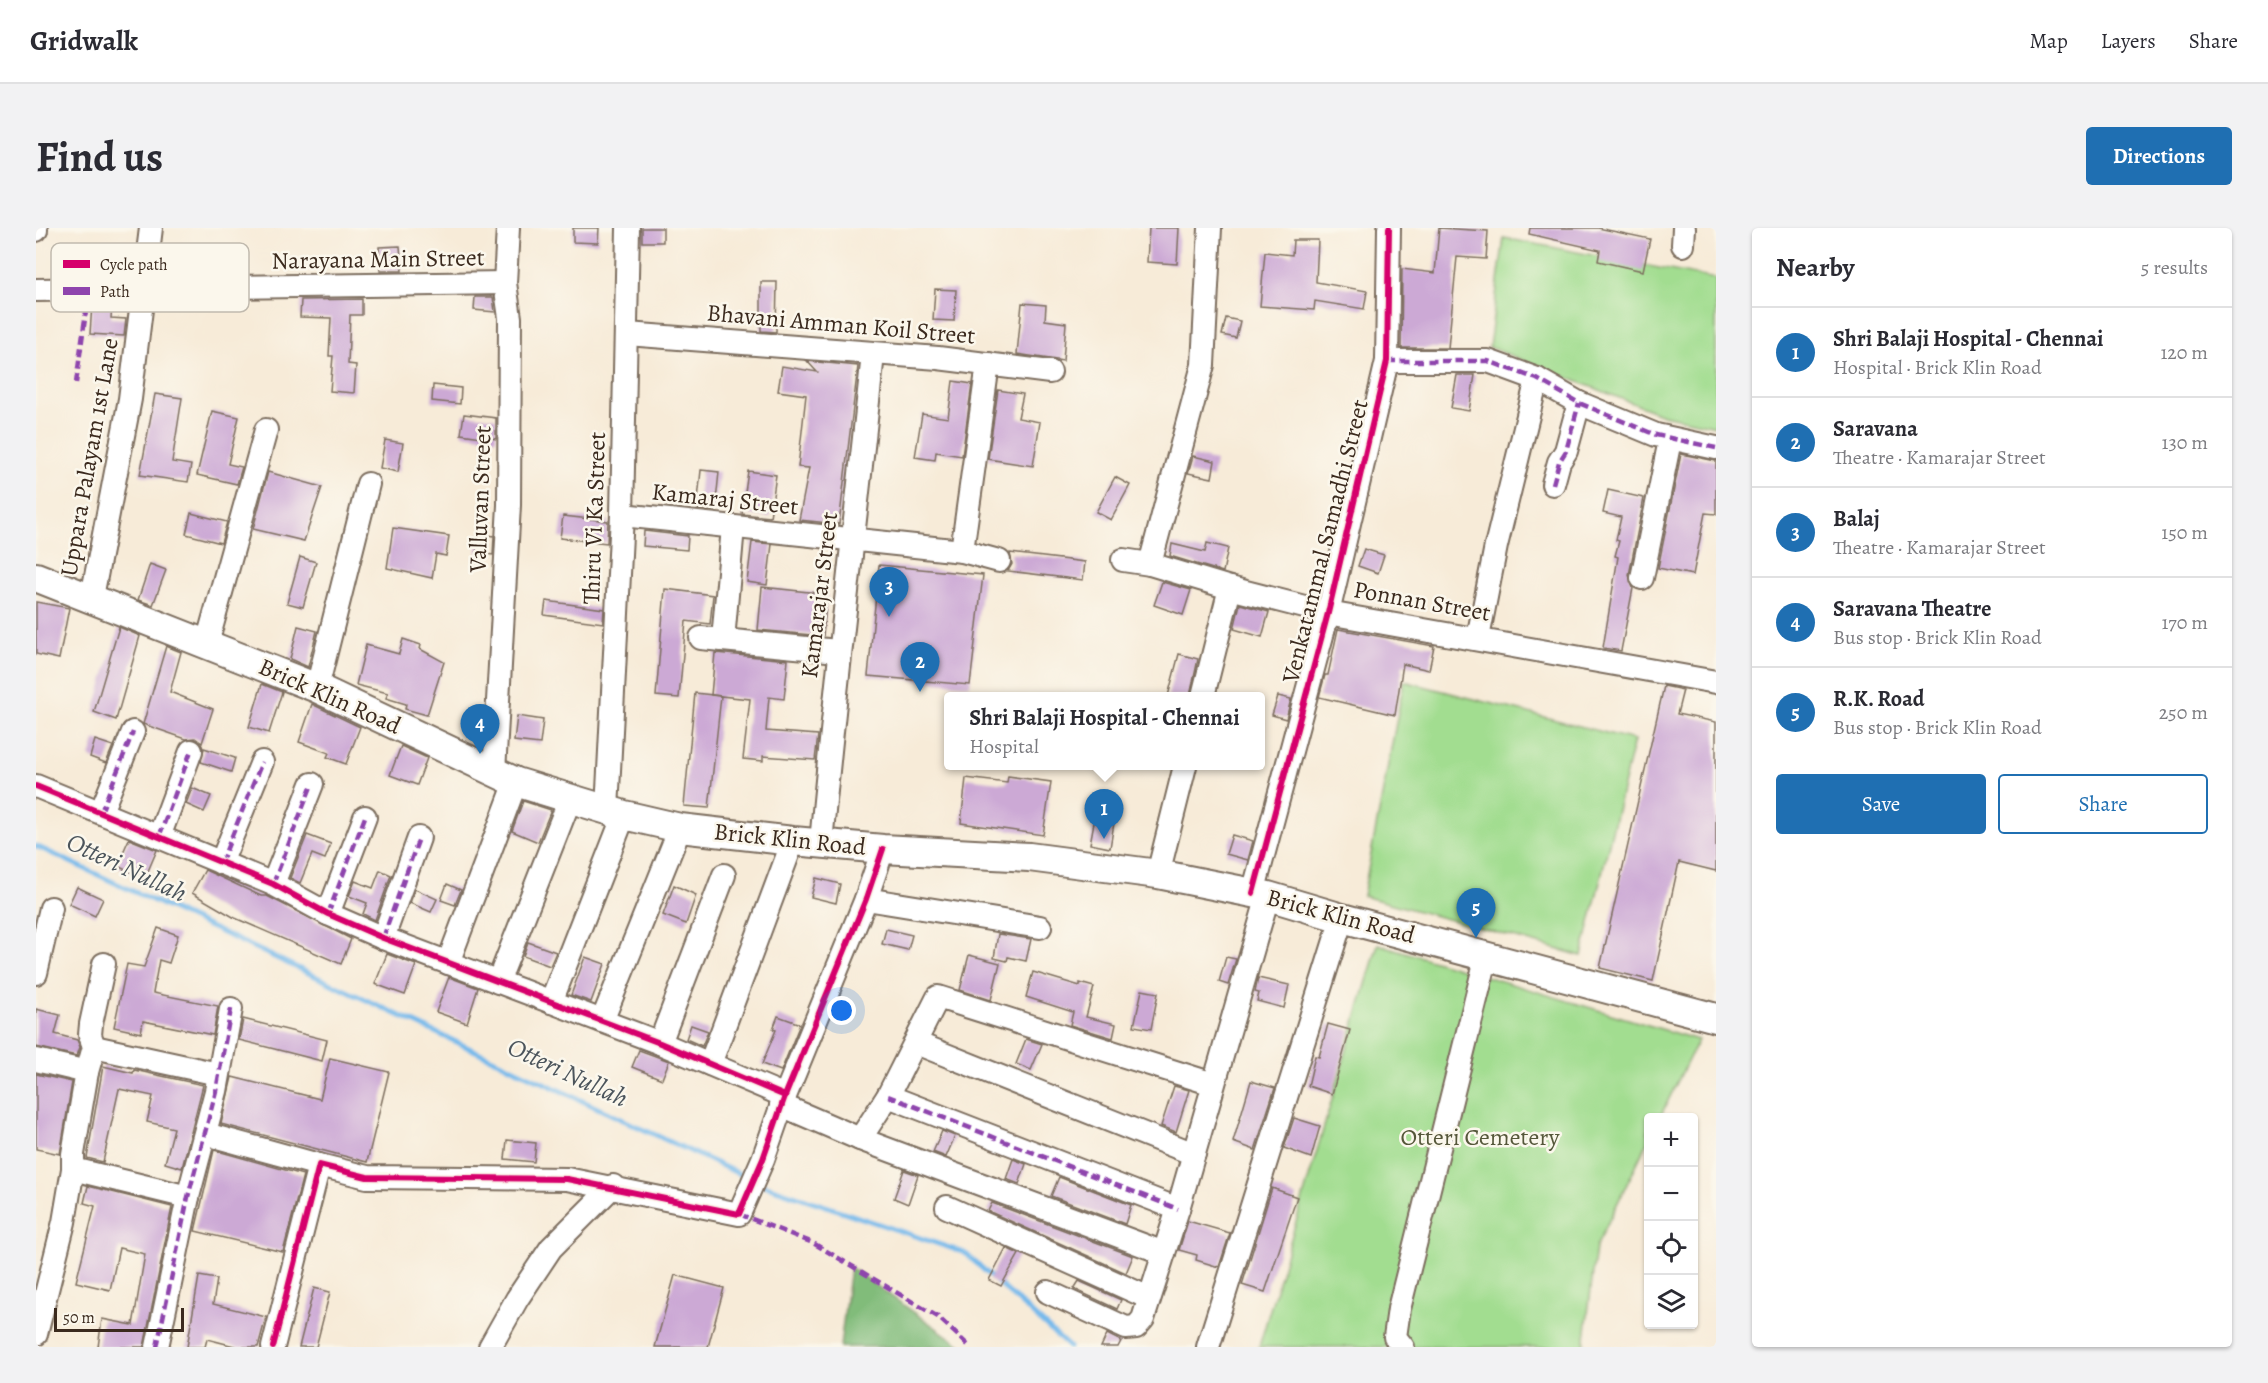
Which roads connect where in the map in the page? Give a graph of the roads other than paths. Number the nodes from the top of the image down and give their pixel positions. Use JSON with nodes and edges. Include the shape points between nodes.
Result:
{"nodes":[{"id":1,"x":151,"y":228,"type":"edge"},
{"id":2,"x":508,"y":228,"type":"edge"},
{"id":3,"x":628,"y":228,"type":"edge"},
{"id":4,"x":1210,"y":228,"type":"edge"},
{"id":5,"x":1389,"y":228,"type":"edge"},
{"id":6,"x":149,"y":243,"type":"edge"},
{"id":7,"x":505,"y":283,"type":"junction"},
{"id":8,"x":249,"y":288,"type":"edge"},
{"id":9,"x":141,"y":312,"type":"edge"},
{"id":10,"x":627,"y":334,"type":"junction"},
{"id":11,"x":873,"y":354,"type":"junction"},
{"id":12,"x":1387,"y":361,"type":"junction"},
{"id":13,"x":988,"y":364,"type":"junction"},
{"id":14,"x":1050,"y":372,"type":"dead end"},
{"id":15,"x":1537,"y":379,"type":"junction"},
{"id":16,"x":1579,"y":403,"type":"junction"},
{"id":17,"x":266,"y":430,"type":"dead end"},
{"id":18,"x":1670,"y":440,"type":"junction"},
{"id":19,"x":1716,"y":448,"type":"edge"},
{"id":20,"x":368,"y":484,"type":"dead end"},
{"id":21,"x":1553,"y":484,"type":"dead end"},
{"id":22,"x":622,"y":515,"type":"junction"},
{"id":23,"x":734,"y":527,"type":"junction"},
{"id":24,"x":854,"y":538,"type":"junction"},
{"id":25,"x":962,"y":551,"type":"junction"},
{"id":26,"x":1123,"y":560,"type":"dead end"},
{"id":27,"x":999,"y":561,"type":"dead end"},
{"id":28,"x":1150,"y":564,"type":"junction"},
{"id":29,"x":36,"y":577,"type":"edge"},
{"id":30,"x":1642,"y":578,"type":"dead end"},
{"id":31,"x":1230,"y":588,"type":"junction"},
{"id":32,"x":92,"y":597,"type":"junction"},
{"id":33,"x":1328,"y":613,"type":"junction"},
{"id":34,"x":1478,"y":638,"type":"junction"},
{"id":35,"x":207,"y":643,"type":"junction"},
{"id":36,"x":838,"y":651,"type":"junction"},
{"id":37,"x":1716,"y":682,"type":"edge"},
{"id":38,"x":317,"y":688,"type":"junction"},
{"id":39,"x":1204,"y":692,"type":"edge"},
{"id":40,"x":133,"y":732,"type":"dead end"},
{"id":41,"x":191,"y":751,"type":"dead end"},
{"id":42,"x":262,"y":762,"type":"dead end"},
{"id":43,"x":1184,"y":770,"type":"edge"},
{"id":44,"x":505,"y":777,"type":"junction"},
{"id":45,"x":312,"y":784,"type":"dead end"},
{"id":46,"x":36,"y":786,"type":"edge"},
{"id":47,"x":570,"y":799,"type":"junction"},
{"id":48,"x":101,"y":812,"type":"junction"},
{"id":49,"x":615,"y":813,"type":"junction"},
{"id":50,"x":365,"y":817,"type":"dead end"},
{"id":51,"x":680,"y":828,"type":"junction"},
{"id":52,"x":159,"y":837,"type":"junction"},
{"id":53,"x":419,"y":838,"type":"dead end"},
{"id":54,"x":807,"y":842,"type":"junction"},
{"id":55,"x":883,"y":849,"type":"junction"},
{"id":56,"x":221,"y":863,"type":"junction"},
{"id":57,"x":1158,"y":874,"type":"junction"},
{"id":58,"x":724,"y":875,"type":"dead end"},
{"id":59,"x":273,"y":884,"type":"junction"},
{"id":60,"x":1261,"y":894,"type":"junction"},
{"id":61,"x":866,"y":899,"type":"junction"},
{"id":62,"x":51,"y":908,"type":"dead end"},
{"id":63,"x":328,"y":914,"type":"junction"},
{"id":64,"x":1342,"y":918,"type":"junction"},
{"id":65,"x":1040,"y":927,"type":"dead end"},
{"id":66,"x":383,"y":938,"type":"junction"},
{"id":67,"x":1487,"y":956,"type":"junction"},
{"id":68,"x":448,"y":963,"type":"junction"},
{"id":69,"x":104,"y":964,"type":"dead end"},
{"id":70,"x":36,"y":974,"type":"edge"},
{"id":71,"x":498,"y":982,"type":"junction"},
{"id":72,"x":551,"y":1002,"type":"junction"},
{"id":73,"x":231,"y":1009,"type":"dead end"},
{"id":74,"x":1716,"y":1018,"type":"edge"},
{"id":75,"x":602,"y":1021,"type":"junction"},
{"id":76,"x":916,"y":1042,"type":"junction"},
{"id":77,"x":660,"y":1043,"type":"junction"},
{"id":78,"x":94,"y":1047,"type":"junction"},
{"id":79,"x":36,"y":1060,"type":"edge"},
{"id":80,"x":710,"y":1064,"type":"junction"},
{"id":81,"x":87,"y":1072,"type":"junction"},
{"id":82,"x":218,"y":1074,"type":"junction"},
{"id":83,"x":1213,"y":1084,"type":"junction"},
{"id":84,"x":888,"y":1096,"type":"junction"},
{"id":85,"x":783,"y":1101,"type":"junction"},
{"id":86,"x":206,"y":1134,"type":"junction"},
{"id":87,"x":860,"y":1139,"type":"junction"},
{"id":88,"x":1194,"y":1155,"type":"junction"},
{"id":89,"x":319,"y":1165,"type":"junction"},
{"id":90,"x":73,"y":1169,"type":"junction"},
{"id":91,"x":613,"y":1186,"type":"junction"},
{"id":92,"x":188,"y":1197,"type":"junction"},
{"id":93,"x":947,"y":1207,"type":"dead end"},
{"id":94,"x":1178,"y":1209,"type":"junction"},
{"id":95,"x":1164,"y":1253,"type":"junction"},
{"id":96,"x":1048,"y":1292,"type":"dead end"},
{"id":97,"x":1149,"y":1298,"type":"junction"},
{"id":98,"x":36,"y":1334,"type":"edge"},
{"id":99,"x":157,"y":1347,"type":"edge"},
{"id":100,"x":273,"y":1347,"type":"edge"},
{"id":101,"x":490,"y":1347,"type":"edge"},
{"id":102,"x":1208,"y":1347,"type":"edge"},
{"id":103,"x":1403,"y":1347,"type":"edge"}],
"edges":[{"from":1,"to":6,"type":"street","name":"Uppara Palayam 1st Lane"},
{"from":2,"to":7,"type":"street","name":"Valluvan Street"},
{"from":3,"to":10,"type":"street","name":"Thiru Vi Ka Street"},
{"from":4,"to":28,"type":"street","via":[[1203,364]]},
{"from":5,"to":12,"type":"street","name":"Venkatammal Samadhi Street"},
{"from":7,"to":8,"type":"street","name":"Narayana Main Street"},
{"from":7,"to":44,"type":"street","name":"Valluvan Street","via":[[510,318]]},
{"from":9,"to":32,"type":"street","name":"Uppara Palayam 1st Lane","via":[[130,399]]},
{"from":10,"to":11,"type":"street","name":"Bhavani Amman Koil Street"},
{"from":10,"to":22,"type":"street","name":"Thiru Vi Ka Street"},
{"from":11,"to":13,"type":"street","name":"Bhavani Amman Koil Street"},
{"from":11,"to":24,"type":"street","name":"Kamarajar Street"},
{"from":12,"to":15,"type":"street","via":[[1488,361]]},
{"from":12,"to":33,"type":"street","name":"Venkatammal Samadhi Street"},
{"from":13,"to":14,"type":"street","name":"Bhavani Amman Koil Street"},
{"from":13,"to":25,"type":"street"},
{"from":15,"to":16,"type":"street"},
{"from":15,"to":34,"type":"street"},
{"from":16,"to":18,"type":"street"},
{"from":16,"to":21,"type":"street"},
{"from":17,"to":35,"type":"street"},
{"from":18,"to":19,"type":"street"},
{"from":18,"to":30,"type":"street"},
{"from":20,"to":38,"type":"street"},
{"from":22,"to":23,"type":"street","name":"Kamaraj Street"},
{"from":22,"to":49,"type":"street","name":"Thiru Vi Ka Street"},
{"from":23,"to":24,"type":"street","name":"Kamaraj Street"},
{"from":23,"to":36,"type":"street","via":[[712,639]]},
{"from":24,"to":25,"type":"street","name":"Kamaraj Street"},
{"from":24,"to":36,"type":"street","name":"Kamarajar Street"},
{"from":25,"to":27,"type":"street","name":"Kamaraj Street"},
{"from":26,"to":28,"type":"street","name":"Ponnan Street"},
{"from":28,"to":31,"type":"street","name":"Ponnan Street"},
{"from":29,"to":32,"type":"main road","name":"Brick Klin Road"},
{"from":31,"to":33,"type":"street","name":"Ponnan Street"},
{"from":31,"to":39,"type":"street"},
{"from":32,"to":35,"type":"main road","name":"Brick Klin Road"},
{"from":33,"to":34,"type":"street","name":"Ponnan Street"},
{"from":33,"to":60,"type":"street","name":"Venkatammal Samadhi Street"},
{"from":34,"to":37,"type":"street","name":"Ponnan Street"},
{"from":35,"to":38,"type":"main road","name":"Brick Klin Road"},
{"from":36,"to":54,"type":"street","name":"Kamarajar Street"},
{"from":38,"to":44,"type":"main road","name":"Brick Klin Road"},
{"from":40,"to":48,"type":"street"},
{"from":41,"to":52,"type":"street"},
{"from":42,"to":56,"type":"street"},
{"from":43,"to":57,"type":"street"},
{"from":44,"to":47,"type":"main road","name":"Brick Klin Road"},
{"from":44,"to":68,"type":"street","name":"Valluvan Street"},
{"from":45,"to":59,"type":"street"},
{"from":46,"to":48,"type":"street"},
{"from":47,"to":49,"type":"main road","name":"Brick Klin Road"},
{"from":47,"to":71,"type":"street"},
{"from":48,"to":52,"type":"street"},
{"from":49,"to":51,"type":"main road","name":"Brick Klin Road"},
{"from":49,"to":72,"type":"street","name":"Thiru Vi Ka Street"},
{"from":50,"to":63,"type":"street"},
{"from":51,"to":54,"type":"main road","name":"Brick Klin Road"},
{"from":51,"to":75,"type":"street"},
{"from":52,"to":56,"type":"street"},
{"from":53,"to":66,"type":"street"},
{"from":54,"to":55,"type":"main road","name":"Brick Klin Road"},
{"from":54,"to":80,"type":"street","name":"Kamarajar Street"},
{"from":55,"to":57,"type":"main road","name":"Brick Klin Road","via":[[1029,857]]},
{"from":55,"to":61,"type":"street"},
{"from":56,"to":59,"type":"street"},
{"from":57,"to":60,"type":"main road","name":"Brick Klin Road"},
{"from":58,"to":77,"type":"street"},
{"from":59,"to":63,"type":"street"},
{"from":60,"to":64,"type":"main road","name":"Brick Klin Road"},
{"from":60,"to":83,"type":"street","name":"Venkatammal Samadhi Street"},
{"from":61,"to":65,"type":"street"},
{"from":61,"to":85,"type":"street"},
{"from":62,"to":70,"type":"street"},
{"from":63,"to":66,"type":"street"},
{"from":64,"to":67,"type":"main road","name":"Brick Klin Road"},
{"from":64,"to":102,"type":"street"},
{"from":66,"to":68,"type":"street"},
{"from":67,"to":74,"type":"main road","name":"Brick Klin Road"},
{"from":67,"to":103,"type":"street","via":[[1399,1309],[1395,1337]]},
{"from":68,"to":71,"type":"street"},
{"from":69,"to":78,"type":"street","via":[[91,1024]]},
{"from":71,"to":72,"type":"street"},
{"from":72,"to":75,"type":"street"},
{"from":73,"to":82,"type":"street"},
{"from":75,"to":77,"type":"street"},
{"from":76,"to":83,"type":"street","via":[[938,998]]},
{"from":76,"to":84,"type":"street"},
{"from":76,"to":88,"type":"street"},
{"from":77,"to":80,"type":"street"},
{"from":78,"to":81,"type":"street"},
{"from":78,"to":82,"type":"street"},
{"from":79,"to":81,"type":"street"},
{"from":80,"to":85,"type":"street"},
{"from":81,"to":90,"type":"street"},
{"from":82,"to":86,"type":"street"},
{"from":83,"to":88,"type":"street","name":"Venkatammal Samadhi Street"},
{"from":84,"to":87,"type":"street"},
{"from":84,"to":94,"type":"street"},
{"from":85,"to":87,"type":"street"},
{"from":85,"to":91,"type":"street","via":[[739,1214]]},
{"from":86,"to":89,"type":"street"},
{"from":86,"to":92,"type":"street"},
{"from":87,"to":95,"type":"street"},
{"from":88,"to":94,"type":"street","name":"Venkatammal Samadhi Street"},
{"from":89,"to":91,"type":"street","via":[[367,1177],[567,1179]]},
{"from":89,"to":100,"type":"street"},
{"from":90,"to":92,"type":"street"},
{"from":90,"to":98,"type":"street"},
{"from":91,"to":101,"type":"street","via":[[551,1248]]},
{"from":92,"to":99,"type":"street"},
{"from":93,"to":97,"type":"street"},
{"from":94,"to":95,"type":"street","name":"Venkatammal Samadhi Street"},
{"from":95,"to":97,"type":"street","name":"Venkatammal Samadhi Street"},
{"from":96,"to":97,"type":"street","name":"Venkatammal Samadhi Street","via":[[1126,1328],[1136,1327],[1143,1319]]}]}
